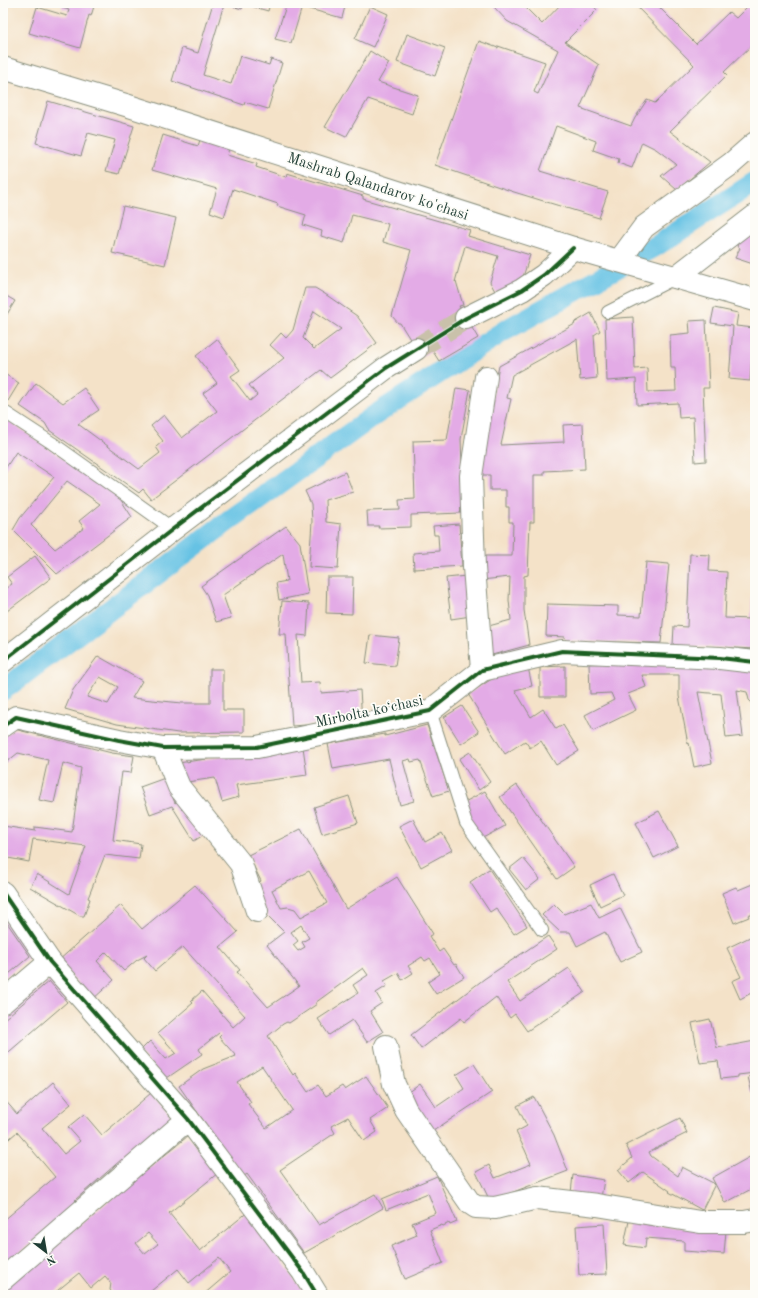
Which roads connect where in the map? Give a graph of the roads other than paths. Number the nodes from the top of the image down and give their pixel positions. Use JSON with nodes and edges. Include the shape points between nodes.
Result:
{"nodes":[{"id":1,"x":3,"y":68,"type":"edge"},
{"id":2,"x":755,"y":143,"type":"edge"},
{"id":3,"x":755,"y":216,"type":"edge"},
{"id":4,"x":580,"y":250,"type":"junction"},
{"id":5,"x":619,"y":261,"type":"junction"},
{"id":6,"x":675,"y":277,"type":"junction"},
{"id":7,"x":755,"y":300,"type":"edge"},
{"id":8,"x":608,"y":312,"type":"dead end"},
{"id":9,"x":466,"y":318,"type":"tunnel mouth"},
{"id":10,"x":416,"y":349,"type":"tunnel mouth"},
{"id":11,"x":486,"y":377,"type":"dead end"},
{"id":12,"x":3,"y":411,"type":"edge"},
{"id":13,"x":173,"y":530,"type":"junction"},
{"id":14,"x":3,"y":661,"type":"edge"},
{"id":15,"x":755,"y":662,"type":"edge"},
{"id":16,"x":482,"y":670,"type":"junction"},
{"id":17,"x":430,"y":711,"type":"junction"},
{"id":18,"x":3,"y":726,"type":"edge"},
{"id":19,"x":163,"y":748,"type":"junction"},
{"id":20,"x":3,"y":893,"type":"edge"},
{"id":21,"x":257,"y":911,"type":"dead end"},
{"id":22,"x":542,"y":930,"type":"dead end"},
{"id":23,"x":50,"y":962,"type":"junction"},
{"id":24,"x":3,"y":1002,"type":"edge"},
{"id":25,"x":386,"y":1046,"type":"dead end"},
{"id":26,"x":188,"y":1120,"type":"junction"},
{"id":27,"x":755,"y":1220,"type":"edge"},
{"id":28,"x":3,"y":1279,"type":"edge"},
{"id":29,"x":317,"y":1295,"type":"edge"}],
"edges":[{"from":1,"to":4,"type":"street","name":"Mashrab Qalandarov ko'chasi"},
{"from":2,"to":5,"type":"street","via":[[731,164],[644,227]]},
{"from":3,"to":6,"type":"street"},
{"from":4,"to":5,"type":"street","name":"Mashrab Qalandarov ko'chasi"},
{"from":4,"to":9,"type":"street","via":[[522,290]]},
{"from":5,"to":6,"type":"street","name":"Mashrab Qalandarov ko'chasi"},
{"from":6,"to":7,"type":"street","name":"Mashrab Qalandarov ko'chasi"},
{"from":6,"to":8,"type":"lane"},
{"from":10,"to":13,"type":"street","via":[[386,368]]},
{"from":11,"to":16,"type":"street","via":[[471,476],[474,567]]},
{"from":12,"to":13,"type":"lane"},
{"from":13,"to":14,"type":"street"},
{"from":15,"to":16,"type":"street","name":"Mirbolta koʻchasi","via":[[720,658],[562,651]]},
{"from":16,"to":17,"type":"street","name":"Mirbolta koʻchasi"},
{"from":17,"to":19,"type":"street","name":"Mirbolta koʻchasi","via":[[257,747]]},
{"from":17,"to":22,"type":"lane","via":[[466,823]]},
{"from":18,"to":19,"type":"street","name":"Mirbolta koʻchasi","via":[[16,717]]},
{"from":19,"to":21,"type":"street","via":[[179,787],[240,864]]},
{"from":20,"to":23,"type":"street"},
{"from":23,"to":24,"type":"street"},
{"from":23,"to":26,"type":"street"},
{"from":25,"to":27,"type":"street","via":[[394,1084],[406,1110],[465,1197],[476,1207],[495,1208],[537,1198],[700,1222]]},
{"from":26,"to":28,"type":"street"},
{"from":26,"to":29,"type":"street","via":[[304,1272]]}]}
